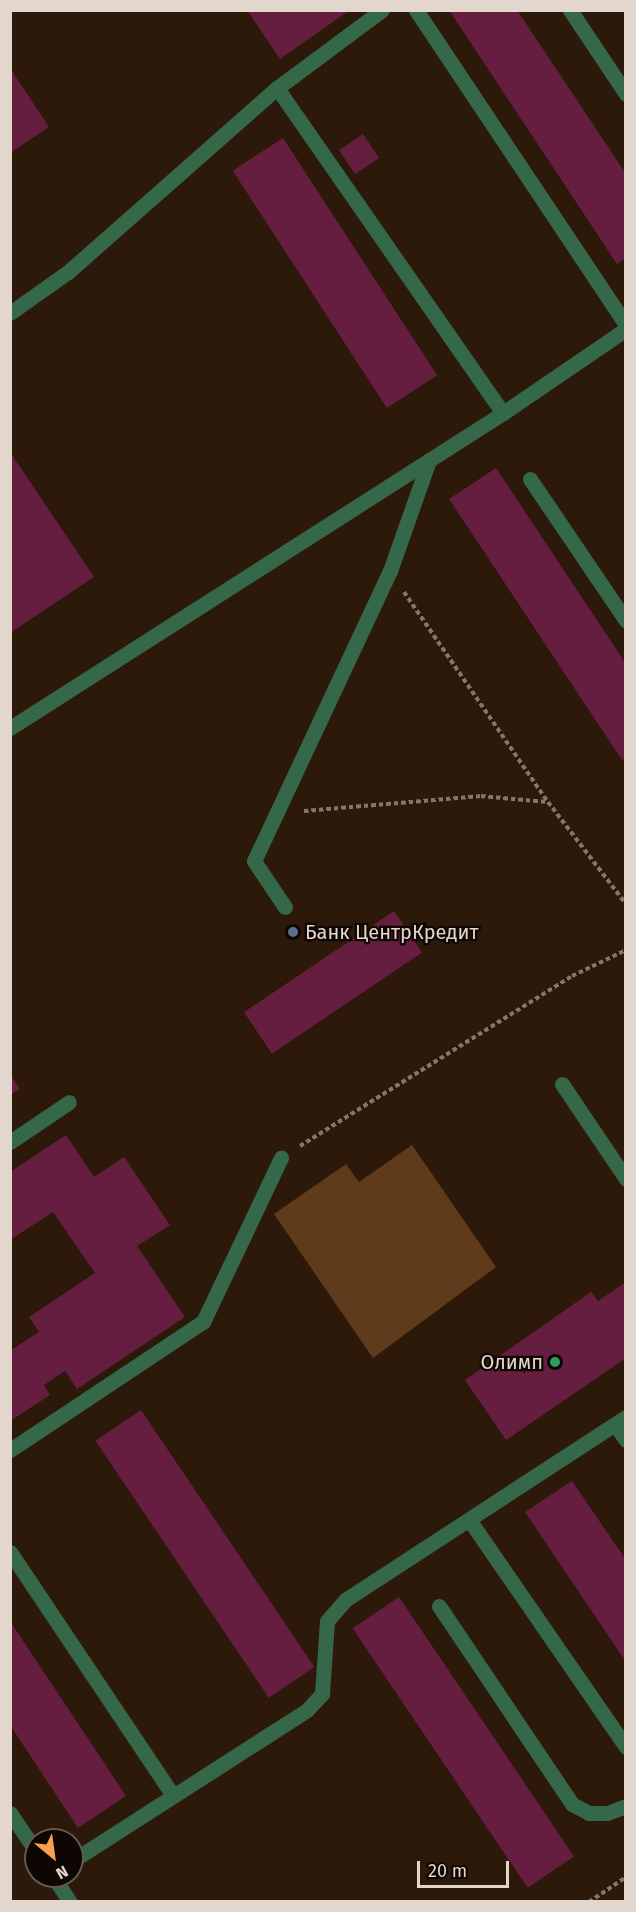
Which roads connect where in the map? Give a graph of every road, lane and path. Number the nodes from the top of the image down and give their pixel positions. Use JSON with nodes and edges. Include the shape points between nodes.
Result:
{"nodes":[{"id":1,"x":382,"y":10,"type":"edge"},
{"id":2,"x":416,"y":10,"type":"edge"},
{"id":3,"x":570,"y":10,"type":"edge"},
{"id":4,"x":277,"y":88,"type":"junction"},
{"id":5,"x":626,"y":94,"type":"edge"},
{"id":6,"x":10,"y":313,"type":"edge"},
{"id":7,"x":626,"y":327,"type":"edge"},
{"id":8,"x":503,"y":414,"type":"junction"},
{"id":9,"x":429,"y":460,"type":"junction"},
{"id":10,"x":530,"y":479,"type":"dead end"},
{"id":11,"x":390,"y":572,"type":"junction"},
{"id":12,"x":626,"y":621,"type":"edge"},
{"id":13,"x":10,"y":728,"type":"edge"},
{"id":14,"x":548,"y":802,"type":"junction"},
{"id":15,"x":277,"y":813,"type":"junction"},
{"id":16,"x":626,"y":904,"type":"edge"},
{"id":17,"x":285,"y":908,"type":"dead end"},
{"id":18,"x":626,"y":950,"type":"edge"},
{"id":19,"x":562,"y":1084,"type":"dead end"},
{"id":20,"x":69,"y":1102,"type":"dead end"},
{"id":21,"x":10,"y":1142,"type":"edge"},
{"id":22,"x":280,"y":1158,"type":"joint"},
{"id":23,"x":626,"y":1179,"type":"edge"},
{"id":24,"x":620,"y":1421,"type":"edge"},
{"id":25,"x":626,"y":1440,"type":"edge"},
{"id":26,"x":10,"y":1450,"type":"edge"},
{"id":27,"x":470,"y":1521,"type":"junction"},
{"id":28,"x":10,"y":1552,"type":"edge"},
{"id":29,"x":439,"y":1606,"type":"dead end"},
{"id":30,"x":626,"y":1747,"type":"edge"},
{"id":31,"x":172,"y":1794,"type":"junction"},
{"id":32,"x":626,"y":1806,"type":"edge"},
{"id":33,"x":10,"y":1813,"type":"edge"},
{"id":34,"x":24,"y":1833,"type":"edge"},
{"id":35,"x":84,"y":1853,"type":"edge"},
{"id":36,"x":626,"y":1876,"type":"edge"},
{"id":37,"x":61,"y":1888,"type":"edge"},
{"id":38,"x":70,"y":1902,"type":"edge"},
{"id":39,"x":589,"y":1902,"type":"edge"}],
"edges":[{"from":1,"to":4,"type":"street"},
{"from":2,"to":7,"type":"street"},
{"from":3,"to":5,"type":"street"},
{"from":4,"to":6,"type":"street","via":[[68,272]]},
{"from":4,"to":8,"type":"street"},
{"from":7,"to":8,"type":"street"},
{"from":8,"to":9,"type":"street"},
{"from":9,"to":11,"type":"street"},
{"from":9,"to":13,"type":"street"},
{"from":10,"to":12,"type":"street"},
{"from":11,"to":14,"type":"path"},
{"from":11,"to":15,"type":"street"},
{"from":14,"to":15,"type":"path","via":[[481,796]]},
{"from":14,"to":16,"type":"path"},
{"from":15,"to":17,"type":"street","via":[[254,861]]},
{"from":18,"to":22,"type":"path","via":[[572,976]]},
{"from":19,"to":23,"type":"street"},
{"from":20,"to":21,"type":"street"},
{"from":22,"to":26,"type":"street","via":[[202,1322]]},
{"from":24,"to":25,"type":"street"},
{"from":24,"to":27,"type":"street"},
{"from":27,"to":30,"type":"street"},
{"from":27,"to":31,"type":"street","via":[[345,1600],[327,1621],[322,1694],[307,1710]]},
{"from":28,"to":31,"type":"street"},
{"from":29,"to":32,"type":"street","via":[[572,1804],[590,1813],[607,1813]]},
{"from":31,"to":35,"type":"street"},
{"from":33,"to":34,"type":"street"},
{"from":36,"to":39,"type":"path"},
{"from":37,"to":38,"type":"street"}]}
